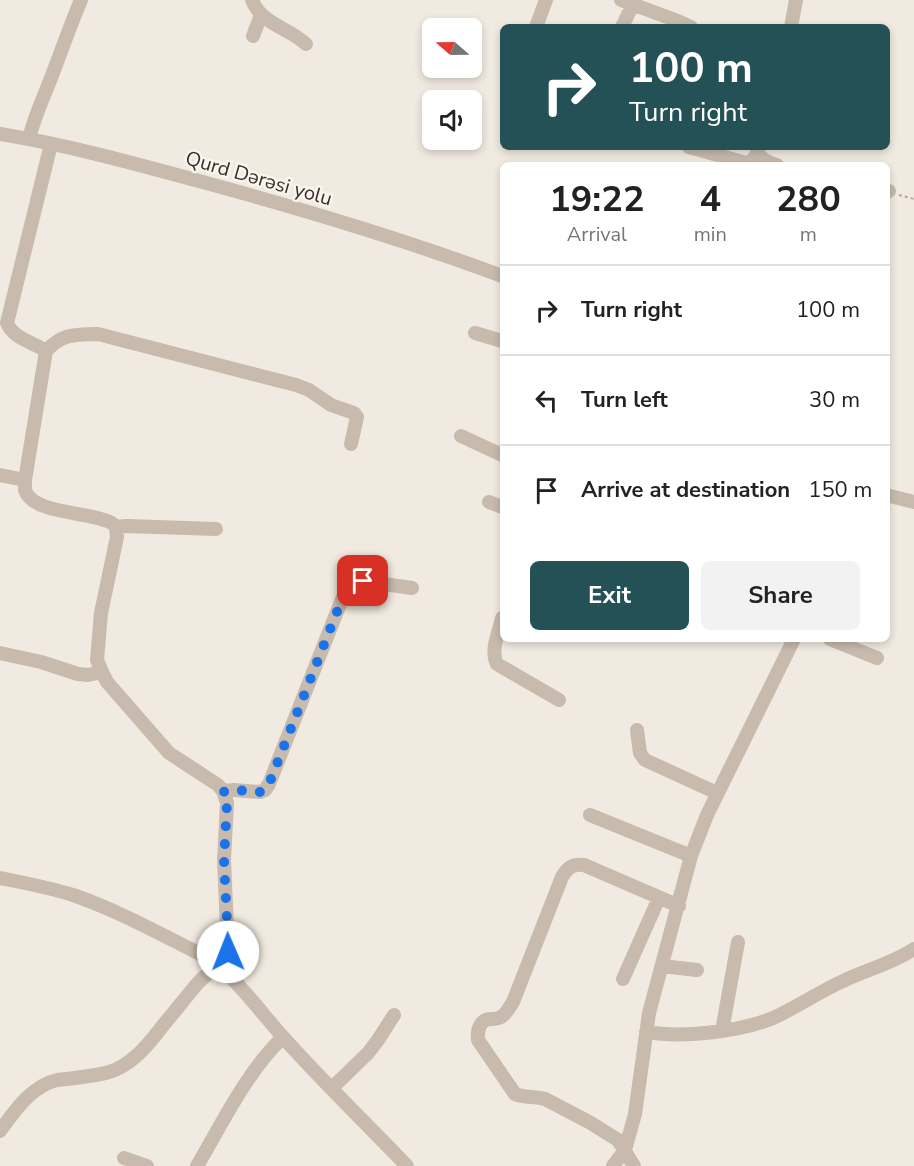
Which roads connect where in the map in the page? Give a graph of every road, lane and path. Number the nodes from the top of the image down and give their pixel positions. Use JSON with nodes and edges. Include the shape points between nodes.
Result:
{"nodes":[{"id":1,"x":81,"y":0,"type":"edge"},
{"id":2,"x":252,"y":0,"type":"edge"},
{"id":3,"x":546,"y":0,"type":"edge"},
{"id":4,"x":796,"y":0,"type":"edge"},
{"id":5,"x":627,"y":2,"type":"edge"},
{"id":6,"x":261,"y":15,"type":"junction"},
{"id":7,"x":537,"y":24,"type":"edge"},
{"id":8,"x":623,"y":24,"type":"edge"},
{"id":9,"x":684,"y":24,"type":"edge"},
{"id":10,"x":792,"y":24,"type":"edge"},
{"id":11,"x":253,"y":36,"type":"dead end"},
{"id":12,"x":306,"y":44,"type":"dead end"},
{"id":13,"x":0,"y":134,"type":"edge"},
{"id":14,"x":29,"y":139,"type":"junction"},
{"id":15,"x":51,"y":144,"type":"junction"},
{"id":16,"x":700,"y":150,"type":"edge"},
{"id":17,"x":757,"y":151,"type":"edge"},
{"id":18,"x":742,"y":162,"type":"edge"},
{"id":19,"x":770,"y":162,"type":"edge"},
{"id":20,"x":890,"y":192,"type":"edge"},
{"id":21,"x":914,"y":199,"type":"edge"},
{"id":22,"x":500,"y":275,"type":"edge"},
{"id":23,"x":6,"y":297,"type":"edge"},
{"id":24,"x":475,"y":333,"type":"dead end"},
{"id":25,"x":500,"y":340,"type":"edge"},
{"id":26,"x":46,"y":351,"type":"junction"},
{"id":27,"x":461,"y":436,"type":"dead end"},
{"id":28,"x":351,"y":444,"type":"dead end"},
{"id":29,"x":500,"y":454,"type":"edge"},
{"id":30,"x":0,"y":475,"type":"edge"},
{"id":31,"x":25,"y":480,"type":"junction"},
{"id":32,"x":890,"y":496,"type":"edge"},
{"id":33,"x":914,"y":502,"type":"edge"},
{"id":34,"x":116,"y":527,"type":"junction"},
{"id":35,"x":216,"y":529,"type":"dead end"},
{"id":36,"x":412,"y":588,"type":"dead end"},
{"id":37,"x":500,"y":626,"type":"edge"},
{"id":38,"x":792,"y":642,"type":"edge"},
{"id":39,"x":837,"y":642,"type":"edge"},
{"id":40,"x":0,"y":653,"type":"edge"},
{"id":41,"x":877,"y":658,"type":"dead end"},
{"id":42,"x":102,"y":672,"type":"junction"},
{"id":43,"x":559,"y":700,"type":"dead end"},
{"id":44,"x":637,"y":730,"type":"dead end"},
{"id":45,"x":223,"y":792,"type":"junction"},
{"id":46,"x":717,"y":793,"type":"junction"},
{"id":47,"x":590,"y":815,"type":"dead end"},
{"id":48,"x":691,"y":856,"type":"junction"},
{"id":49,"x":0,"y":878,"type":"edge"},
{"id":50,"x":659,"y":898,"type":"junction"},
{"id":51,"x":678,"y":906,"type":"junction"},
{"id":52,"x":738,"y":942,"type":"dead end"},
{"id":53,"x":914,"y":949,"type":"edge"},
{"id":54,"x":219,"y":966,"type":"junction"},
{"id":55,"x":662,"y":966,"type":"junction"},
{"id":56,"x":697,"y":970,"type":"dead end"},
{"id":57,"x":623,"y":979,"type":"dead end"},
{"id":58,"x":393,"y":1015,"type":"dead end"},
{"id":59,"x":722,"y":1031,"type":"junction"},
{"id":60,"x":646,"y":1032,"type":"junction"},
{"id":61,"x":283,"y":1037,"type":"junction"},
{"id":62,"x":332,"y":1088,"type":"junction"},
{"id":63,"x":0,"y":1131,"type":"edge"},
{"id":64,"x":625,"y":1150,"type":"junction"},
{"id":65,"x":124,"y":1158,"type":"dead end"},
{"id":66,"x":147,"y":1166,"type":"edge"},
{"id":67,"x":197,"y":1166,"type":"edge"},
{"id":68,"x":407,"y":1166,"type":"edge"},
{"id":69,"x":613,"y":1166,"type":"edge"},
{"id":70,"x":634,"y":1166,"type":"edge"}],
"edges":[{"from":1,"to":14,"type":"street"},
{"from":2,"to":6,"type":"street"},
{"from":3,"to":7,"type":"street"},
{"from":4,"to":10,"type":"street"},
{"from":5,"to":8,"type":"street"},
{"from":5,"to":9,"type":"street"},
{"from":6,"to":11,"type":"street"},
{"from":6,"to":12,"type":"street"},
{"from":13,"to":14,"type":"street","name":"Qurd Dərəsi yolu"},
{"from":14,"to":15,"type":"street","name":"Qurd Dərəsi yolu"},
{"from":15,"to":22,"type":"street","name":"Qurd Dərəsi yolu","via":[[301,209]]},
{"from":15,"to":23,"type":"street"},
{"from":16,"to":18,"type":"street"},
{"from":17,"to":19,"type":"street"},
{"from":20,"to":21,"type":"path"},
{"from":23,"to":26,"type":"street","via":[[10,330]]},
{"from":24,"to":25,"type":"street"},
{"from":26,"to":28,"type":"street","via":[[60,338],[98,334],[296,385],[354,413],[357,417]]},
{"from":26,"to":31,"type":"street"},
{"from":27,"to":29,"type":"street"},
{"from":30,"to":31,"type":"street"},
{"from":31,"to":34,"type":"street","via":[[29,497],[37,503],[98,518]]},
{"from":32,"to":33,"type":"street"},
{"from":34,"to":35,"type":"street"},
{"from":34,"to":42,"type":"street","via":[[101,613],[97,660]]},
{"from":36,"to":45,"type":"street","via":[[352,582],[269,784],[260,792]]},
{"from":37,"to":43,"type":"street","via":[[494,651],[497,664]]},
{"from":38,"to":46,"type":"street"},
{"from":39,"to":41,"type":"street"},
{"from":40,"to":42,"type":"street","via":[[78,674]]},
{"from":42,"to":45,"type":"street","via":[[169,753]]},
{"from":44,"to":46,"type":"street","via":[[640,753],[645,759]]},
{"from":45,"to":54,"type":"street","via":[[227,803],[224,860],[228,952]]},
{"from":46,"to":48,"type":"street"},
{"from":47,"to":48,"type":"street"},
{"from":48,"to":51,"type":"street"},
{"from":49,"to":54,"type":"street","via":[[75,896],[112,910]]},
{"from":50,"to":51,"type":"street"},
{"from":50,"to":57,"type":"street"},
{"from":50,"to":64,"type":"street","via":[[584,865],[568,868],[513,1002],[502,1017],[485,1020],[477,1032],[478,1040],[515,1094],[539,1097],[554,1104],[610,1134]]},
{"from":51,"to":55,"type":"street"},
{"from":52,"to":59,"type":"street"},
{"from":53,"to":59,"type":"street","via":[[774,1017]]},
{"from":54,"to":61,"type":"street"},
{"from":54,"to":63,"type":"street","via":[[203,977],[131,1061],[102,1074],[46,1084],[23,1102]]},
{"from":55,"to":56,"type":"street"},
{"from":55,"to":60,"type":"street"},
{"from":58,"to":62,"type":"street","via":[[368,1053]]},
{"from":59,"to":60,"type":"street","via":[[670,1035]]},
{"from":60,"to":64,"type":"street","via":[[635,1114]]},
{"from":61,"to":62,"type":"street"},
{"from":61,"to":67,"type":"street","via":[[255,1070]]},
{"from":62,"to":68,"type":"street"},
{"from":64,"to":69,"type":"street"},
{"from":64,"to":70,"type":"street"},
{"from":65,"to":66,"type":"street"}]}
